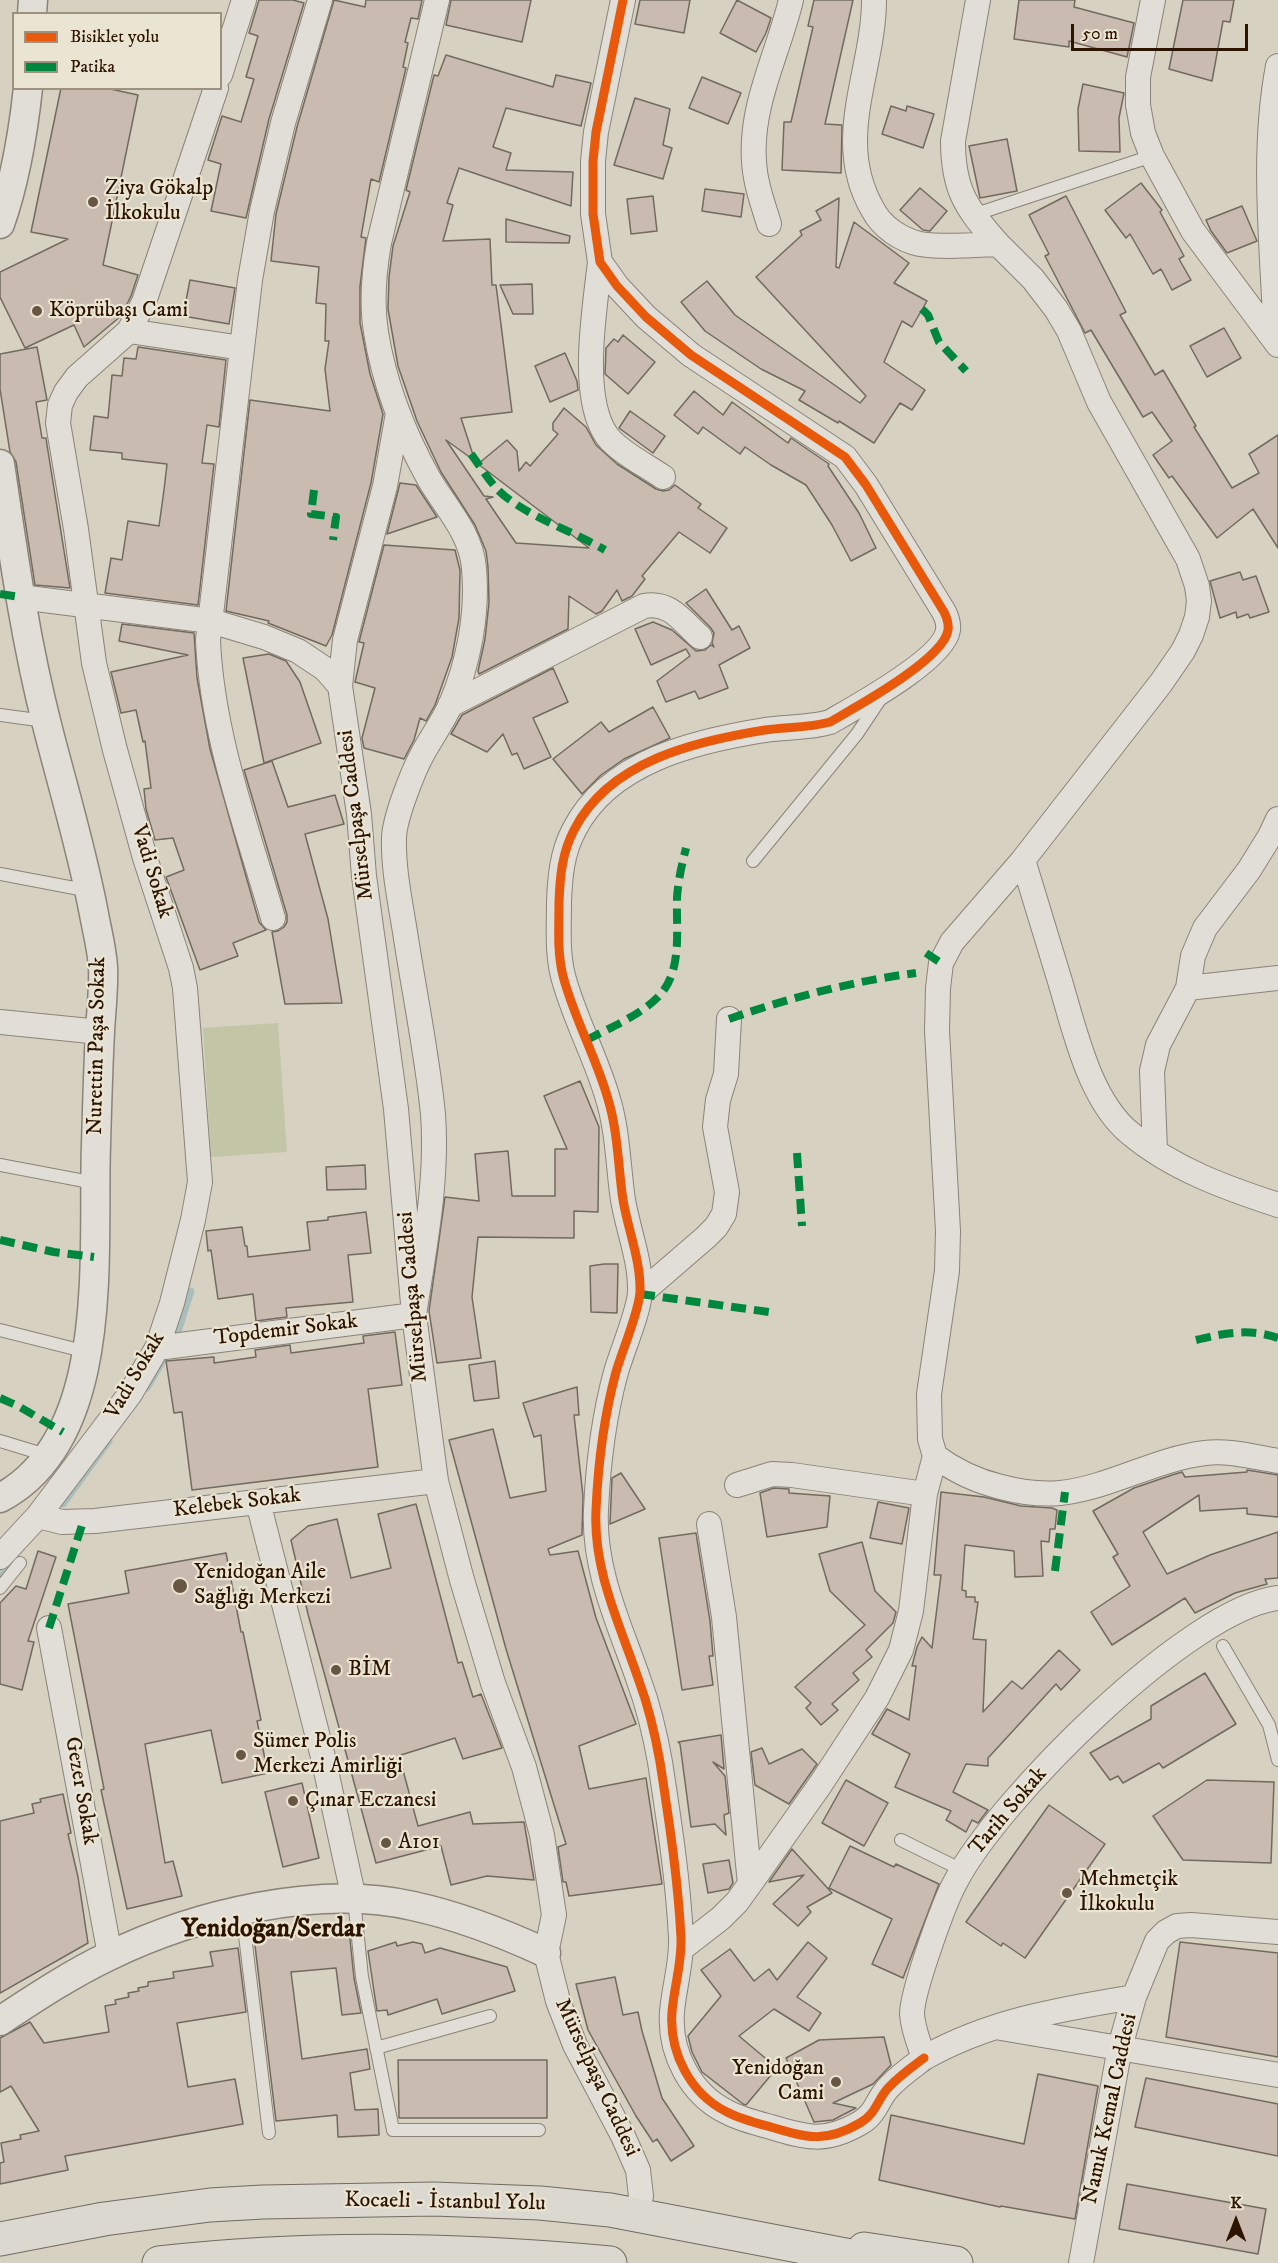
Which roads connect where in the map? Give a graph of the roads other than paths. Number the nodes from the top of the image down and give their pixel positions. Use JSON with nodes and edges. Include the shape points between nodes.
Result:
{"nodes":[{"id":1,"x":244,"y":0,"type":"edge"},
{"id":2,"x":320,"y":0,"type":"edge"},
{"id":3,"x":437,"y":0,"type":"edge"},
{"id":4,"x":623,"y":0,"type":"edge"},
{"id":5,"x":791,"y":0,"type":"edge"},
{"id":6,"x":874,"y":0,"type":"edge"},
{"id":7,"x":978,"y":0,"type":"edge"},
{"id":8,"x":1153,"y":0,"type":"edge"},
{"id":9,"x":1278,"y":66,"type":"edge"},
{"id":10,"x":222,"y":69,"type":"edge"},
{"id":11,"x":28,"y":90,"type":"edge"},
{"id":12,"x":215,"y":90,"type":"edge"},
{"id":13,"x":1152,"y":156,"type":"junction"},
{"id":14,"x":973,"y":215,"type":"junction"},
{"id":15,"x":0,"y":224,"type":"edge"},
{"id":16,"x":769,"y":224,"type":"dead end"},
{"id":17,"x":998,"y":244,"type":"junction"},
{"id":18,"x":600,"y":262,"type":"junction"},
{"id":19,"x":129,"y":331,"type":"junction"},
{"id":20,"x":1277,"y":343,"type":"edge"},
{"id":21,"x":242,"y":348,"type":"junction"},
{"id":22,"x":398,"y":413,"type":"junction"},
{"id":23,"x":0,"y":465,"type":"edge"},
{"id":24,"x":663,"y":477,"type":"dead end"},
{"id":25,"x":20,"y":597,"type":"junction"},
{"id":26,"x":86,"y":604,"type":"junction"},
{"id":27,"x":211,"y":621,"type":"junction"},
{"id":28,"x":700,"y":637,"type":"dead end"},
{"id":29,"x":340,"y":686,"type":"junction"},
{"id":30,"x":887,"y":687,"type":"junction"},
{"id":31,"x":450,"y":705,"type":"junction"},
{"id":32,"x":0,"y":715,"type":"edge"},
{"id":33,"x":46,"y":721,"type":"junction"},
{"id":34,"x":1278,"y":819,"type":"edge"},
{"id":35,"x":1023,"y":860,"type":"junction"},
{"id":36,"x":753,"y":861,"type":"dead end"},
{"id":37,"x":0,"y":874,"type":"edge"},
{"id":38,"x":90,"y":891,"type":"junction"},
{"id":39,"x":273,"y":918,"type":"dead end"},
{"id":40,"x":1278,"y":978,"type":"edge"},
{"id":41,"x":1188,"y":988,"type":"junction"},
{"id":42,"x":729,"y":1019,"type":"dead end"},
{"id":43,"x":0,"y":1022,"type":"edge"},
{"id":44,"x":100,"y":1032,"type":"junction"},
{"id":45,"x":1155,"y":1151,"type":"junction"},
{"id":46,"x":0,"y":1165,"type":"edge"},
{"id":47,"x":95,"y":1183,"type":"junction"},
{"id":48,"x":1278,"y":1205,"type":"edge"},
{"id":49,"x":640,"y":1294,"type":"junction"},
{"id":50,"x":414,"y":1315,"type":"junction"},
{"id":51,"x":0,"y":1330,"type":"edge"},
{"id":52,"x":157,"y":1348,"type":"junction"},
{"id":53,"x":87,"y":1352,"type":"junction"},
{"id":54,"x":0,"y":1441,"type":"edge"},
{"id":55,"x":48,"y":1455,"type":"junction"},
{"id":56,"x":935,"y":1456,"type":"junction"},
{"id":57,"x":1278,"y":1461,"type":"edge"},
{"id":58,"x":28,"y":1478,"type":"junction"},
{"id":59,"x":436,"y":1481,"type":"junction"},
{"id":60,"x":737,"y":1485,"type":"dead end"},
{"id":61,"x":925,"y":1494,"type":"junction"},
{"id":62,"x":0,"y":1498,"type":"edge"},
{"id":63,"x":258,"y":1502,"type":"junction"},
{"id":64,"x":45,"y":1508,"type":"junction"},
{"id":65,"x":709,"y":1524,"type":"dead end"},
{"id":66,"x":10,"y":1560,"type":"edge"},
{"id":67,"x":0,"y":1588,"type":"edge"},
{"id":68,"x":1278,"y":1598,"type":"edge"},
{"id":69,"x":49,"y":1628,"type":"dead end"},
{"id":70,"x":1223,"y":1646,"type":"dead end"},
{"id":71,"x":1278,"y":1760,"type":"edge"},
{"id":72,"x":900,"y":1840,"type":"dead end"},
{"id":73,"x":962,"y":1870,"type":"junction"},
{"id":74,"x":750,"y":1884,"type":"junction"},
{"id":75,"x":354,"y":1899,"type":"junction"},
{"id":76,"x":242,"y":1911,"type":"junction"},
{"id":77,"x":1278,"y":1932,"type":"edge"},
{"id":78,"x":681,"y":1949,"type":"junction"},
{"id":79,"x":546,"y":1953,"type":"junction"},
{"id":80,"x":110,"y":1955,"type":"junction"},
{"id":81,"x":1134,"y":1997,"type":"junction"},
{"id":82,"x":490,"y":2016,"type":"dead end"},
{"id":83,"x":0,"y":2021,"type":"edge"},
{"id":84,"x":993,"y":2027,"type":"junction"},
{"id":85,"x":1120,"y":2047,"type":"junction"},
{"id":86,"x":376,"y":2048,"type":"junction"},
{"id":87,"x":924,"y":2058,"type":"junction"},
{"id":88,"x":1278,"y":2075,"type":"edge"},
{"id":89,"x":538,"y":2130,"type":"dead end"},
{"id":90,"x":269,"y":2133,"type":"dead end"},
{"id":91,"x":166,"y":2211,"type":"junction"},
{"id":92,"x":637,"y":2214,"type":"junction"},
{"id":93,"x":0,"y":2226,"type":"edge"},
{"id":94,"x":0,"y":2239,"type":"edge"},
{"id":95,"x":159,"y":2263,"type":"edge"},
{"id":96,"x":610,"y":2263,"type":"edge"},
{"id":97,"x":887,"y":2263,"type":"edge"},
{"id":98,"x":957,"y":2263,"type":"edge"},
{"id":99,"x":1081,"y":2263,"type":"edge"}],
"edges":[{"from":1,"to":10,"type":"street"},
{"from":2,"to":21,"type":"street","via":[[270,172]]},
{"from":3,"to":22,"type":"street","via":[[374,272],[376,331]]},
{"from":4,"to":18,"type":"street","via":[[593,161],[593,214]]},
{"from":5,"to":16,"type":"street","via":[[762,93],[754,141],[757,181]]},
{"from":6,"to":17,"type":"street","via":[[873,31],[860,84],[855,136],[859,181],[867,200],[878,218],[903,238],[935,245]]},
{"from":7,"to":14,"type":"street","via":[[953,141],[958,188]]},
{"from":8,"to":13,"type":"street","via":[[1138,77],[1138,105]]},
{"from":9,"to":20,"type":"street","via":[[1269,135]]},
{"from":11,"to":15,"type":"street"},
{"from":12,"to":19,"type":"street","via":[[151,285]]},
{"from":13,"to":14,"type":"lane"},
{"from":13,"to":20,"type":"street","via":[[1193,231]]},
{"from":14,"to":17,"type":"street"},
{"from":17,"to":35,"type":"street","via":[[1033,279],[1069,331],[1099,402],[1188,560],[1199,602],[1191,635],[1166,676]]},
{"from":18,"to":24,"type":"street","via":[[591,385],[595,408],[608,437]]},
{"from":18,"to":30,"type":"street","via":[[646,317],[691,355],[833,447],[856,469],[948,620],[945,640],[935,651]]},
{"from":19,"to":21,"type":"street"},
{"from":19,"to":26,"type":"street","name":"Vadi Sokak","via":[[77,377],[60,405],[58,423]]},
{"from":21,"to":27,"type":"street"},
{"from":22,"to":29,"type":"street","name":"Mürselpaşa Caddesi","via":[[382,495],[345,640]]},
{"from":22,"to":31,"type":"street","via":[[429,478],[472,552],[474,623]]},
{"from":23,"to":25,"type":"street","name":"Nurettin Paşa Sokak"},
{"from":25,"to":26,"type":"street"},
{"from":25,"to":33,"type":"street","name":"Nurettin Paşa Sokak"},
{"from":26,"to":27,"type":"street"},
{"from":26,"to":52,"type":"street","name":"Vadi Sokak","via":[[94,663],[115,750],[185,988],[200,1182],[172,1303]]},
{"from":27,"to":29,"type":"street","via":[[298,651],[325,669]]},
{"from":27,"to":39,"type":"street","via":[[209,664],[218,718]]},
{"from":28,"to":31,"type":"street","via":[[665,606],[644,606]]},
{"from":29,"to":50,"type":"street","name":"Mürselpaşa Caddesi","via":[[396,1109]]},
{"from":30,"to":36,"type":"lane","via":[[857,734]]},
{"from":30,"to":49,"type":"street","via":[[830,722],[727,737],[682,749],[633,770],[590,807],[567,844],[560,875],[560,964],[610,1104]]},
{"from":31,"to":50,"type":"street","via":[[420,756],[394,838],[399,896],[429,1082],[434,1144],[432,1191]]},
{"from":32,"to":33,"type":"lane"},
{"from":33,"to":38,"type":"street","name":"Nurettin Paşa Sokak"},
{"from":34,"to":41,"type":"street","via":[[1249,870],[1205,928],[1193,956]]},
{"from":35,"to":45,"type":"street","via":[[1092,1077],[1116,1118]]},
{"from":35,"to":56,"type":"street","via":[[959,932],[941,963],[937,1031],[948,1236],[945,1290],[929,1394],[930,1439]]},
{"from":37,"to":38,"type":"lane"},
{"from":38,"to":44,"type":"street","name":"Nurettin Paşa Sokak","via":[[103,966]]},
{"from":40,"to":41,"type":"street"},
{"from":41,"to":45,"type":"street","via":[[1154,1058],[1151,1092]]},
{"from":42,"to":49,"type":"street","via":[[726,1074],[715,1127],[727,1192],[724,1214],[706,1237]]},
{"from":43,"to":44,"type":"street"},
{"from":44,"to":47,"type":"street","name":"Nurettin Paşa Sokak"},
{"from":45,"to":48,"type":"street","via":[[1226,1188]]},
{"from":46,"to":47,"type":"lane"},
{"from":47,"to":53,"type":"street","name":"Nurettin Paşa Sokak","via":[[94,1288]]},
{"from":49,"to":78,"type":"street","via":[[610,1400],[596,1530],[613,1612],[643,1692],[658,1750],[677,1876]]},
{"from":50,"to":52,"type":"street","name":"Topdemir Sokak"},
{"from":50,"to":59,"type":"street","name":"Mürselpaşa Caddesi"},
{"from":51,"to":53,"type":"lane"},
{"from":52,"to":64,"type":"street","name":"Vadi Sokak","via":[[112,1420]]},
{"from":53,"to":55,"type":"street","name":"Nurettin Paşa Sokak","via":[[68,1422]]},
{"from":54,"to":55,"type":"lane"},
{"from":55,"to":58,"type":"street","name":"Nurettin Paşa Sokak"},
{"from":56,"to":57,"type":"street","via":[[971,1478],[1038,1494],[1065,1492],[1176,1458],[1208,1453]]},
{"from":56,"to":61,"type":"street"},
{"from":58,"to":62,"type":"street","name":"Nurettin Paşa Sokak"},
{"from":58,"to":64,"type":"street"},
{"from":59,"to":63,"type":"street","name":"Kelebek Sokak"},
{"from":59,"to":79,"type":"street","name":"Mürselpaşa Caddesi","via":[[462,1580],[524,1767],[542,1835],[554,1915]]},
{"from":60,"to":61,"type":"street","via":[[772,1474]]},
{"from":61,"to":74,"type":"street","via":[[908,1630],[896,1664],[820,1785]]},
{"from":63,"to":64,"type":"street","name":"Kelebek Sokak","via":[[89,1522],[62,1522]]},
{"from":63,"to":75,"type":"street","via":[[323,1757]]},
{"from":64,"to":66,"type":"street","name":"Vadi Sokak"},
{"from":65,"to":74,"type":"street","via":[[724,1617]]},
{"from":66,"to":67,"type":"lane"},
{"from":68,"to":73,"type":"street","name":"Tarih Sokak","via":[[1222,1618],[1155,1665],[1039,1773]]},
{"from":69,"to":80,"type":"street","name":"Gezer Sokak"},
{"from":70,"to":71,"type":"lane","via":[[1269,1725]]},
{"from":72,"to":73,"type":"lane"},
{"from":73,"to":87,"type":"street","name":"Tarih Sokak","via":[[942,1916],[914,2002],[914,2031]]},
{"from":74,"to":78,"type":"street","via":[[721,1918]]},
{"from":75,"to":76,"type":"street","via":[[274,1904]]},
{"from":75,"to":79,"type":"street","via":[[412,1905],[505,1934]]},
{"from":75,"to":86,"type":"lane","via":[[362,1977]]},
{"from":76,"to":80,"type":"street","via":[[187,1925]]},
{"from":76,"to":90,"type":"lane"},
{"from":77,"to":81,"type":"street","name":"Namık Kemal Caddesi","via":[[1177,1926],[1157,1941]]},
{"from":78,"to":87,"type":"street","via":[[672,2014],[672,2036],[678,2057],[702,2094],[728,2113],[755,2123],[826,2138],[865,2121],[887,2089]]},
{"from":79,"to":92,"type":"street","name":"Mürselpaşa Caddesi","via":[[565,2022],[639,2170],[641,2196]]},
{"from":80,"to":83,"type":"street"},
{"from":81,"to":84,"type":"street","via":[[1060,2009]]},
{"from":81,"to":85,"type":"street","name":"Namık Kemal Caddesi"},
{"from":82,"to":86,"type":"lane"},
{"from":84,"to":85,"type":"street"},
{"from":84,"to":87,"type":"street"},
{"from":85,"to":88,"type":"street"},
{"from":85,"to":99,"type":"street","name":"Namık Kemal Caddesi"},
{"from":86,"to":89,"type":"lane","via":[[393,2130]]},
{"from":91,"to":92,"type":"highway","name":"Kocaeli - İstanbul Yolu","via":[[263,2202],[434,2199]]},
{"from":91,"to":93,"type":"highway"},
{"from":91,"to":94,"type":"highway","name":"Kocaeli - İstanbul Yolu"},
{"from":92,"to":97,"type":"highway","name":"Kocaeli - İstanbul Yolu"},
{"from":92,"to":98,"type":"highway"},
{"from":95,"to":96,"type":"highway","via":[[372,2253]]}]}
